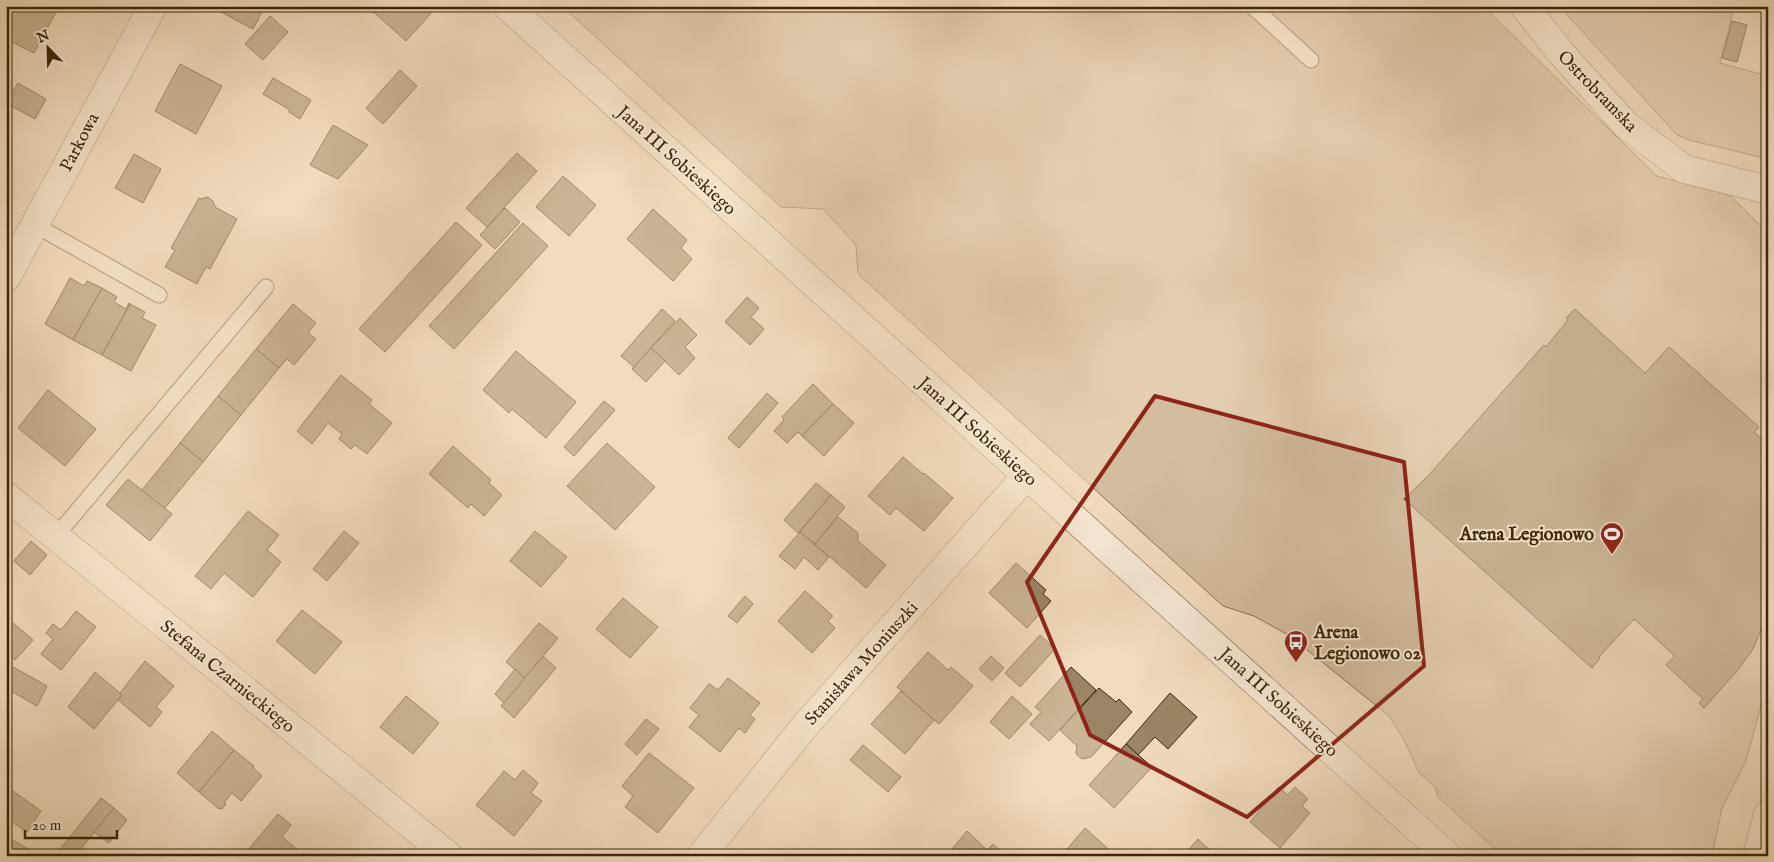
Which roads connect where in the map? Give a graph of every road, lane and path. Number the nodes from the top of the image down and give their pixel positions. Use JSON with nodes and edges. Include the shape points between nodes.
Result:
{"nodes":[{"id":1,"x":153,"y":6,"type":"edge"},
{"id":2,"x":507,"y":6,"type":"edge"},
{"id":3,"x":1252,"y":6,"type":"edge"},
{"id":4,"x":1524,"y":6,"type":"edge"},
{"id":5,"x":1311,"y":60,"type":"dead end"},
{"id":6,"x":1768,"y":190,"type":"edge"},
{"id":7,"x":35,"y":225,"type":"junction"},
{"id":8,"x":6,"y":278,"type":"edge"},
{"id":9,"x":266,"y":287,"type":"dead end"},
{"id":10,"x":160,"y":295,"type":"dead end"},
{"id":11,"x":1027,"y":475,"type":"junction"},
{"id":12,"x":6,"y":496,"type":"edge"},
{"id":13,"x":56,"y":536,"type":"junction"},
{"id":14,"x":1768,"y":814,"type":"edge"},
{"id":15,"x":449,"y":856,"type":"edge"},
{"id":16,"x":700,"y":856,"type":"edge"},
{"id":17,"x":1448,"y":856,"type":"edge"},
{"id":18,"x":1757,"y":856,"type":"edge"}],
"edges":[{"from":1,"to":7,"type":"street","name":"Parkowa"},
{"from":2,"to":11,"type":"street","name":"Jana III Sobieskiego"},
{"from":3,"to":5,"type":"lane"},
{"from":4,"to":6,"type":"street","name":"Ostrobramska","via":[[1626,125],[1684,169]]},
{"from":7,"to":8,"type":"street","name":"Parkowa"},
{"from":7,"to":10,"type":"lane"},
{"from":9,"to":13,"type":"lane"},
{"from":11,"to":16,"type":"street","name":"Stanisława Moniuszki","via":[[804,727]]},
{"from":11,"to":17,"type":"street","name":"Jana III Sobieskiego"},
{"from":12,"to":13,"type":"street","name":"Stefana Czarnieckiego"},
{"from":13,"to":15,"type":"street","name":"Stefana Czarnieckiego"},
{"from":14,"to":18,"type":"street"}]}
